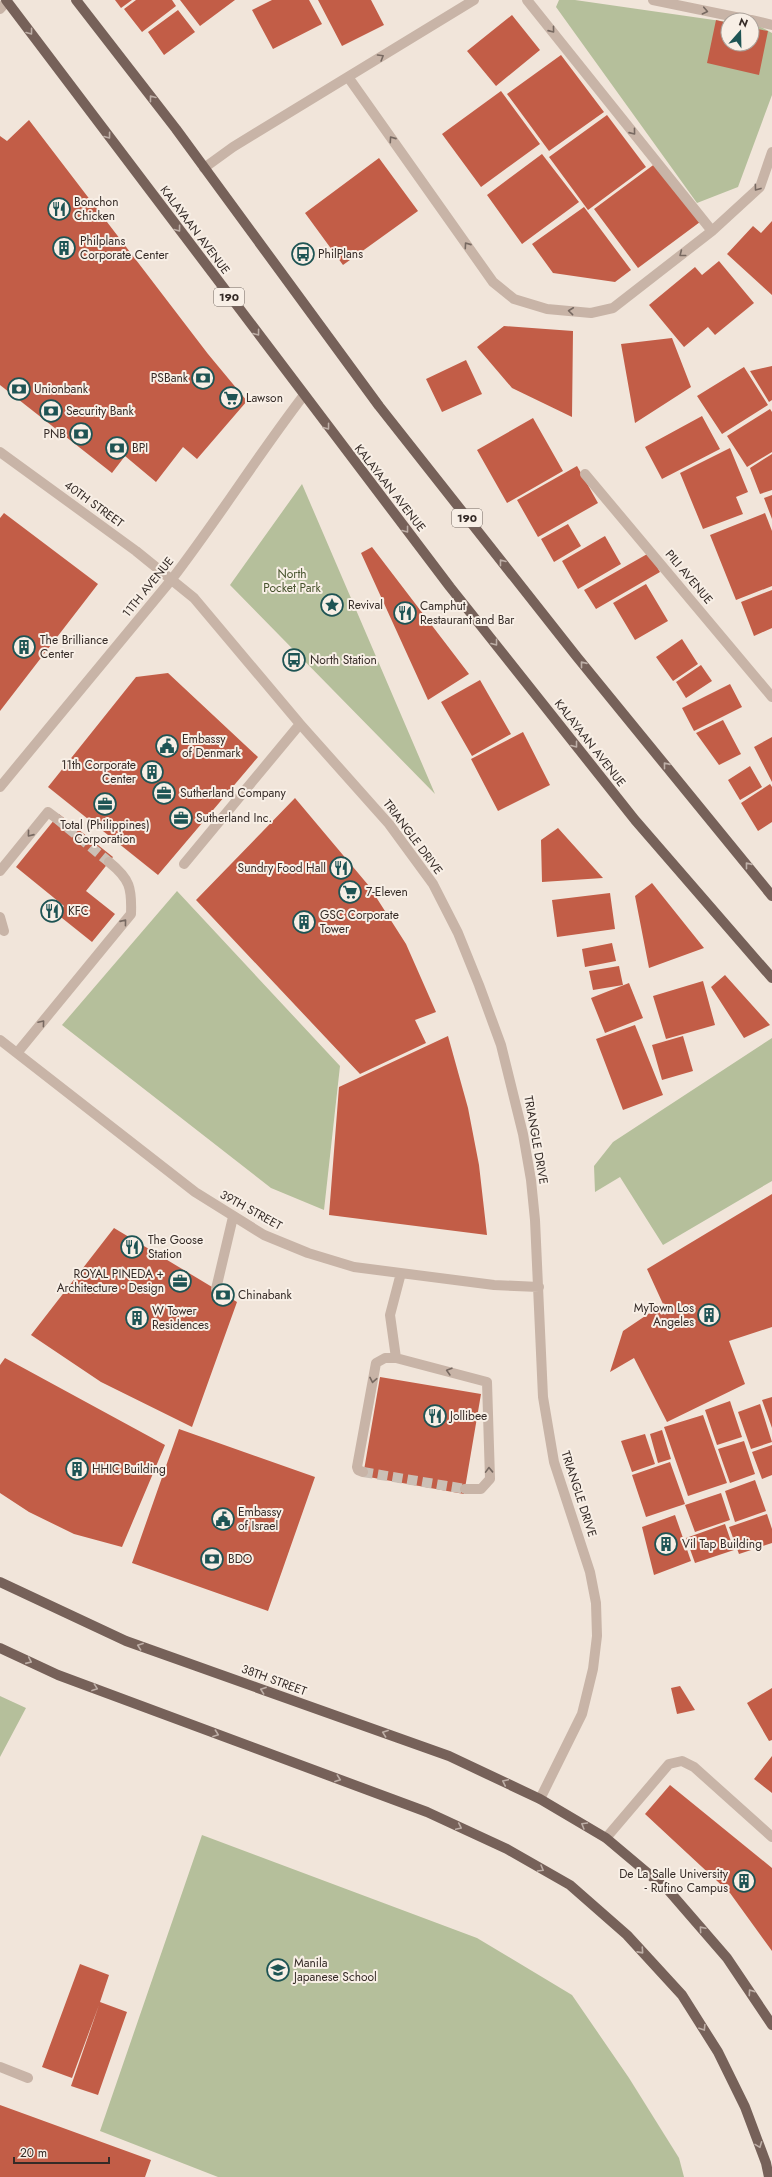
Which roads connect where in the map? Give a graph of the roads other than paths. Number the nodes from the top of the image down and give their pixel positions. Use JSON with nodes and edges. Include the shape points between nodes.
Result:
{"nodes":[{"id":1,"x":76,"y":0,"type":"edge"},
{"id":2,"x":474,"y":0,"type":"edge"},
{"id":3,"x":527,"y":0,"type":"edge"},
{"id":4,"x":653,"y":0,"type":"edge"},
{"id":5,"x":4,"y":3,"type":"edge"},
{"id":6,"x":720,"y":14,"type":"edge"},
{"id":7,"x":760,"y":22,"type":"edge"},
{"id":8,"x":772,"y":25,"type":"edge"},
{"id":9,"x":348,"y":77,"type":"junction"},
{"id":10,"x":772,"y":152,"type":"edge"},
{"id":11,"x":204,"y":168,"type":"junction"},
{"id":12,"x":712,"y":230,"type":"junction"},
{"id":13,"x":304,"y":395,"type":"junction"},
{"id":14,"x":0,"y":452,"type":"edge"},
{"id":15,"x":586,"y":474,"type":"dead end"},
{"id":16,"x":172,"y":579,"type":"junction"},
{"id":17,"x":772,"y":697,"type":"edge"},
{"id":18,"x":300,"y":724,"type":"junction"},
{"id":19,"x":0,"y":787,"type":"edge"},
{"id":20,"x":56,"y":818,"type":"dead end"},
{"id":21,"x":109,"y":862,"type":"tunnel mouth"},
{"id":22,"x":184,"y":864,"type":"dead end"},
{"id":23,"x":0,"y":871,"type":"edge"},
{"id":24,"x":772,"y":896,"type":"edge"},
{"id":25,"x":0,"y":916,"type":"edge"},
{"id":26,"x":4,"y":931,"type":"dead end"},
{"id":27,"x":772,"y":978,"type":"edge"},
{"id":28,"x":0,"y":1040,"type":"edge"},
{"id":29,"x":17,"y":1053,"type":"junction"},
{"id":30,"x":233,"y":1217,"type":"junction"},
{"id":31,"x":401,"y":1273,"type":"junction"},
{"id":32,"x":539,"y":1287,"type":"junction"},
{"id":33,"x":216,"y":1290,"type":"dead end"},
{"id":34,"x":396,"y":1358,"type":"junction"},
{"id":35,"x":363,"y":1472,"type":"dead end"},
{"id":36,"x":465,"y":1489,"type":"tunnel mouth"},
{"id":37,"x":0,"y":1582,"type":"edge"},
{"id":38,"x":0,"y":1648,"type":"edge"},
{"id":39,"x":540,"y":1799,"type":"junction"},
{"id":40,"x":772,"y":1837,"type":"edge"},
{"id":41,"x":606,"y":1838,"type":"junction"},
{"id":42,"x":772,"y":2025,"type":"edge"},
{"id":43,"x":0,"y":2067,"type":"edge"},
{"id":44,"x":28,"y":2078,"type":"dead end"},
{"id":45,"x":770,"y":2177,"type":"edge"}],
"edges":[{"from":11,"to":1,"type":"main road","number":"190","one_way":true},
{"from":9,"to":2,"type":"street","one_way":true},
{"from":3,"to":12,"type":"street","one_way":true},
{"from":4,"to":6,"type":"street","one_way":true},
{"from":5,"to":13,"type":"main road","name":"KALAYAAN AVENUE","number":"190","one_way":true},
{"from":7,"to":8,"type":"street"},
{"from":9,"to":11,"type":"street","via":[[233,147]]},
{"from":12,"to":9,"type":"street","one_way":true,"via":[[613,308],[591,314],[547,309],[514,299],[493,282]]},
{"from":10,"to":12,"type":"street","one_way":true,"via":[[760,187]]},
{"from":24,"to":11,"type":"main road","number":"190","one_way":true,"via":[[577,657],[384,412]]},
{"from":13,"to":16,"type":"street","name":"11TH AVENUE"},
{"from":13,"to":27,"type":"main road","name":"KALAYAAN AVENUE","number":"190","one_way":true,"via":[[450,587],[630,814]]},
{"from":14,"to":16,"type":"street","name":"40TH STREET"},
{"from":15,"to":17,"type":"street","name":"PILI AVENUE"},
{"from":16,"to":18,"type":"street","name":"TRIANGLE DRIVE","via":[[194,598]]},
{"from":16,"to":19,"type":"street","name":"11TH AVENUE"},
{"from":18,"to":22,"type":"street"},
{"from":18,"to":32,"type":"street","name":"TRIANGLE DRIVE","via":[[389,824],[433,884],[458,933],[501,1045],[514,1091],[531,1180]]},
{"from":20,"to":23,"type":"street","one_way":true,"via":[[48,812]]},
{"from":29,"to":21,"type":"street","one_way":true,"via":[[131,914],[132,890],[122,873]]},
{"from":25,"to":26,"type":"street"},
{"from":28,"to":29,"type":"street","name":"39TH STREET"},
{"from":29,"to":30,"type":"street","name":"39TH STREET","via":[[194,1192]]},
{"from":30,"to":31,"type":"street","name":"39TH STREET","via":[[264,1235],[308,1253],[354,1267]]},
{"from":30,"to":33,"type":"street"},
{"from":31,"to":32,"type":"street","name":"39TH STREET","via":[[494,1285]]},
{"from":31,"to":34,"type":"street","via":[[390,1315]]},
{"from":32,"to":39,"type":"street","name":"TRIANGLE DRIVE","via":[[544,1404],[554,1462],[590,1572],[596,1603],[597,1636],[593,1669],[582,1714],[562,1759]]},
{"from":34,"to":35,"type":"street","one_way":true,"via":[[385,1358],[376,1363],[357,1467]]},
{"from":36,"to":34,"type":"street","one_way":true,"via":[[481,1489],[490,1479],[487,1382]]},
{"from":39,"to":37,"type":"main road","name":"38TH STREET","one_way":true,"via":[[449,1756],[126,1640]]},
{"from":38,"to":45,"type":"main road","one_way":true,"via":[[58,1675],[427,1812],[507,1849],[570,1886],[627,1935],[682,1995],[718,2052],[745,2107]]},
{"from":41,"to":39,"type":"main road","name":"38TH STREET","one_way":true},
{"from":40,"to":41,"type":"street","via":[[694,1767],[682,1761],[669,1764]]},
{"from":42,"to":41,"type":"main road","name":"38TH STREET","one_way":true,"via":[[727,1958],[674,1897]]},
{"from":43,"to":44,"type":"street"}]}
